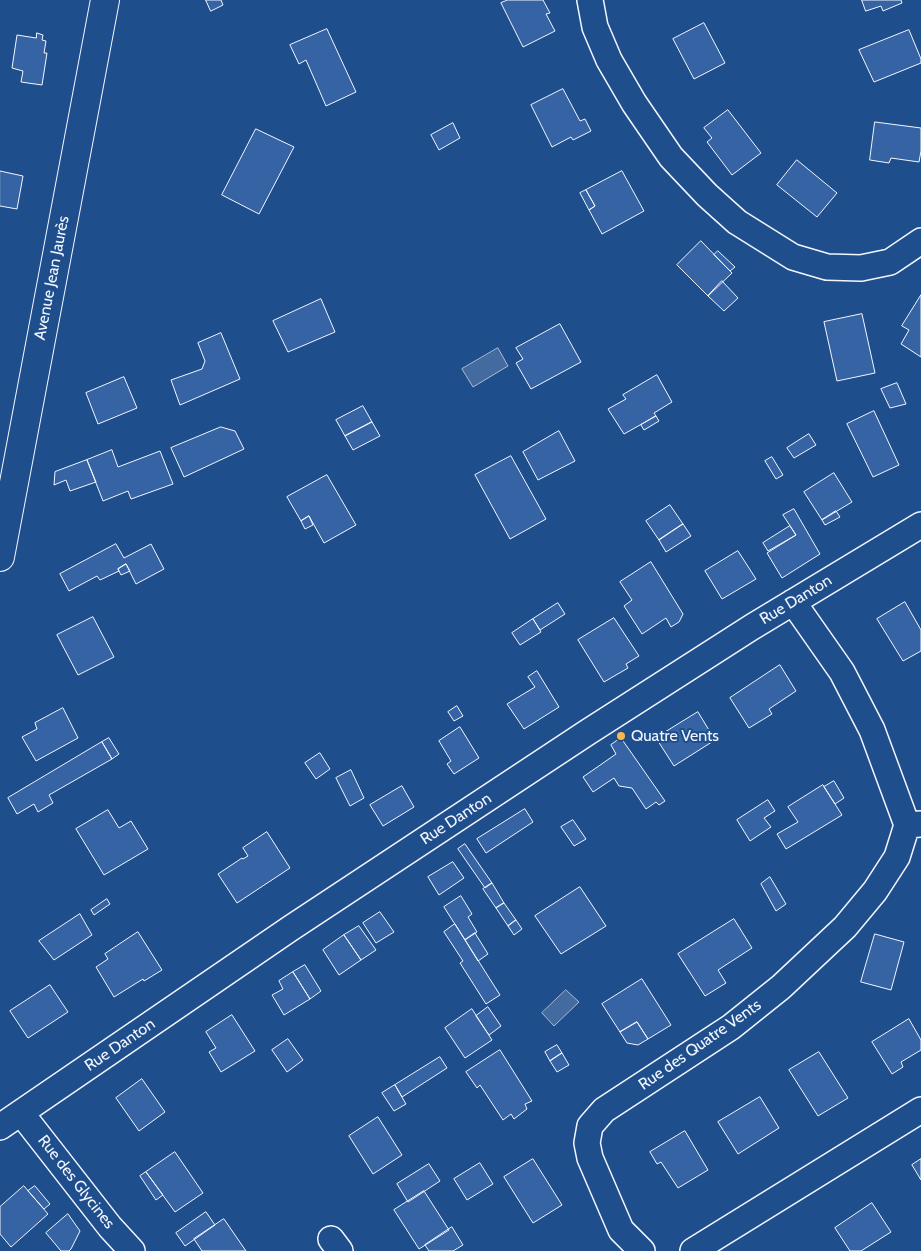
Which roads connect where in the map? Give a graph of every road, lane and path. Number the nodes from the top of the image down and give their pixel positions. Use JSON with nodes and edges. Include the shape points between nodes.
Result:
{"nodes":[{"id":1,"x":105,"y":0,"type":"edge"},
{"id":2,"x":590,"y":0,"type":"edge"},
{"id":3,"x":921,"y":241,"type":"edge"},
{"id":4,"x":921,"y":525,"type":"edge"},
{"id":5,"x":0,"y":557,"type":"edge"},
{"id":6,"x":793,"y":602,"type":"junction"},
{"id":7,"x":914,"y":825,"type":"edge"},
{"id":8,"x":921,"y":1110,"type":"edge"},
{"id":9,"x":21,"y":1113,"type":"junction"},
{"id":10,"x":0,"y":1127,"type":"edge"},
{"id":11,"x":110,"y":1226,"type":"junction"},
{"id":12,"x":103,"y":1251,"type":"edge"},
{"id":13,"x":132,"y":1251,"type":"edge"},
{"id":14,"x":642,"y":1251,"type":"edge"},
{"id":15,"x":693,"y":1251,"type":"edge"}],
"edges":[{"from":1,"to":5,"type":"main road","name":"Avenue Jean Jaurès"},
{"from":2,"to":3,"type":"street","via":[[595,27],[609,60],[634,103],[671,157],[737,222],[793,257],[827,267],[861,268],[890,262]]},
{"from":4,"to":6,"type":"street","name":"Rue Danton"},
{"from":6,"to":7,"type":"street","name":"Rue des Quatre Vents","via":[[842,672]]},
{"from":6,"to":9,"type":"street","name":"Rue Danton","via":[[588,732],[291,928]]},
{"from":7,"to":14,"type":"street","name":"Rue des Quatre Vents","via":[[875,891],[845,927],[731,1027],[604,1110],[590,1126],[587,1143],[590,1158],[621,1230]]},
{"from":8,"to":15,"type":"street"},
{"from":9,"to":10,"type":"street","name":"Rue Danton"},
{"from":9,"to":11,"type":"street","name":"Rue des Glycines"},
{"from":11,"to":12,"type":"street"},
{"from":11,"to":13,"type":"street","name":"Rue des Glycines"}]}
